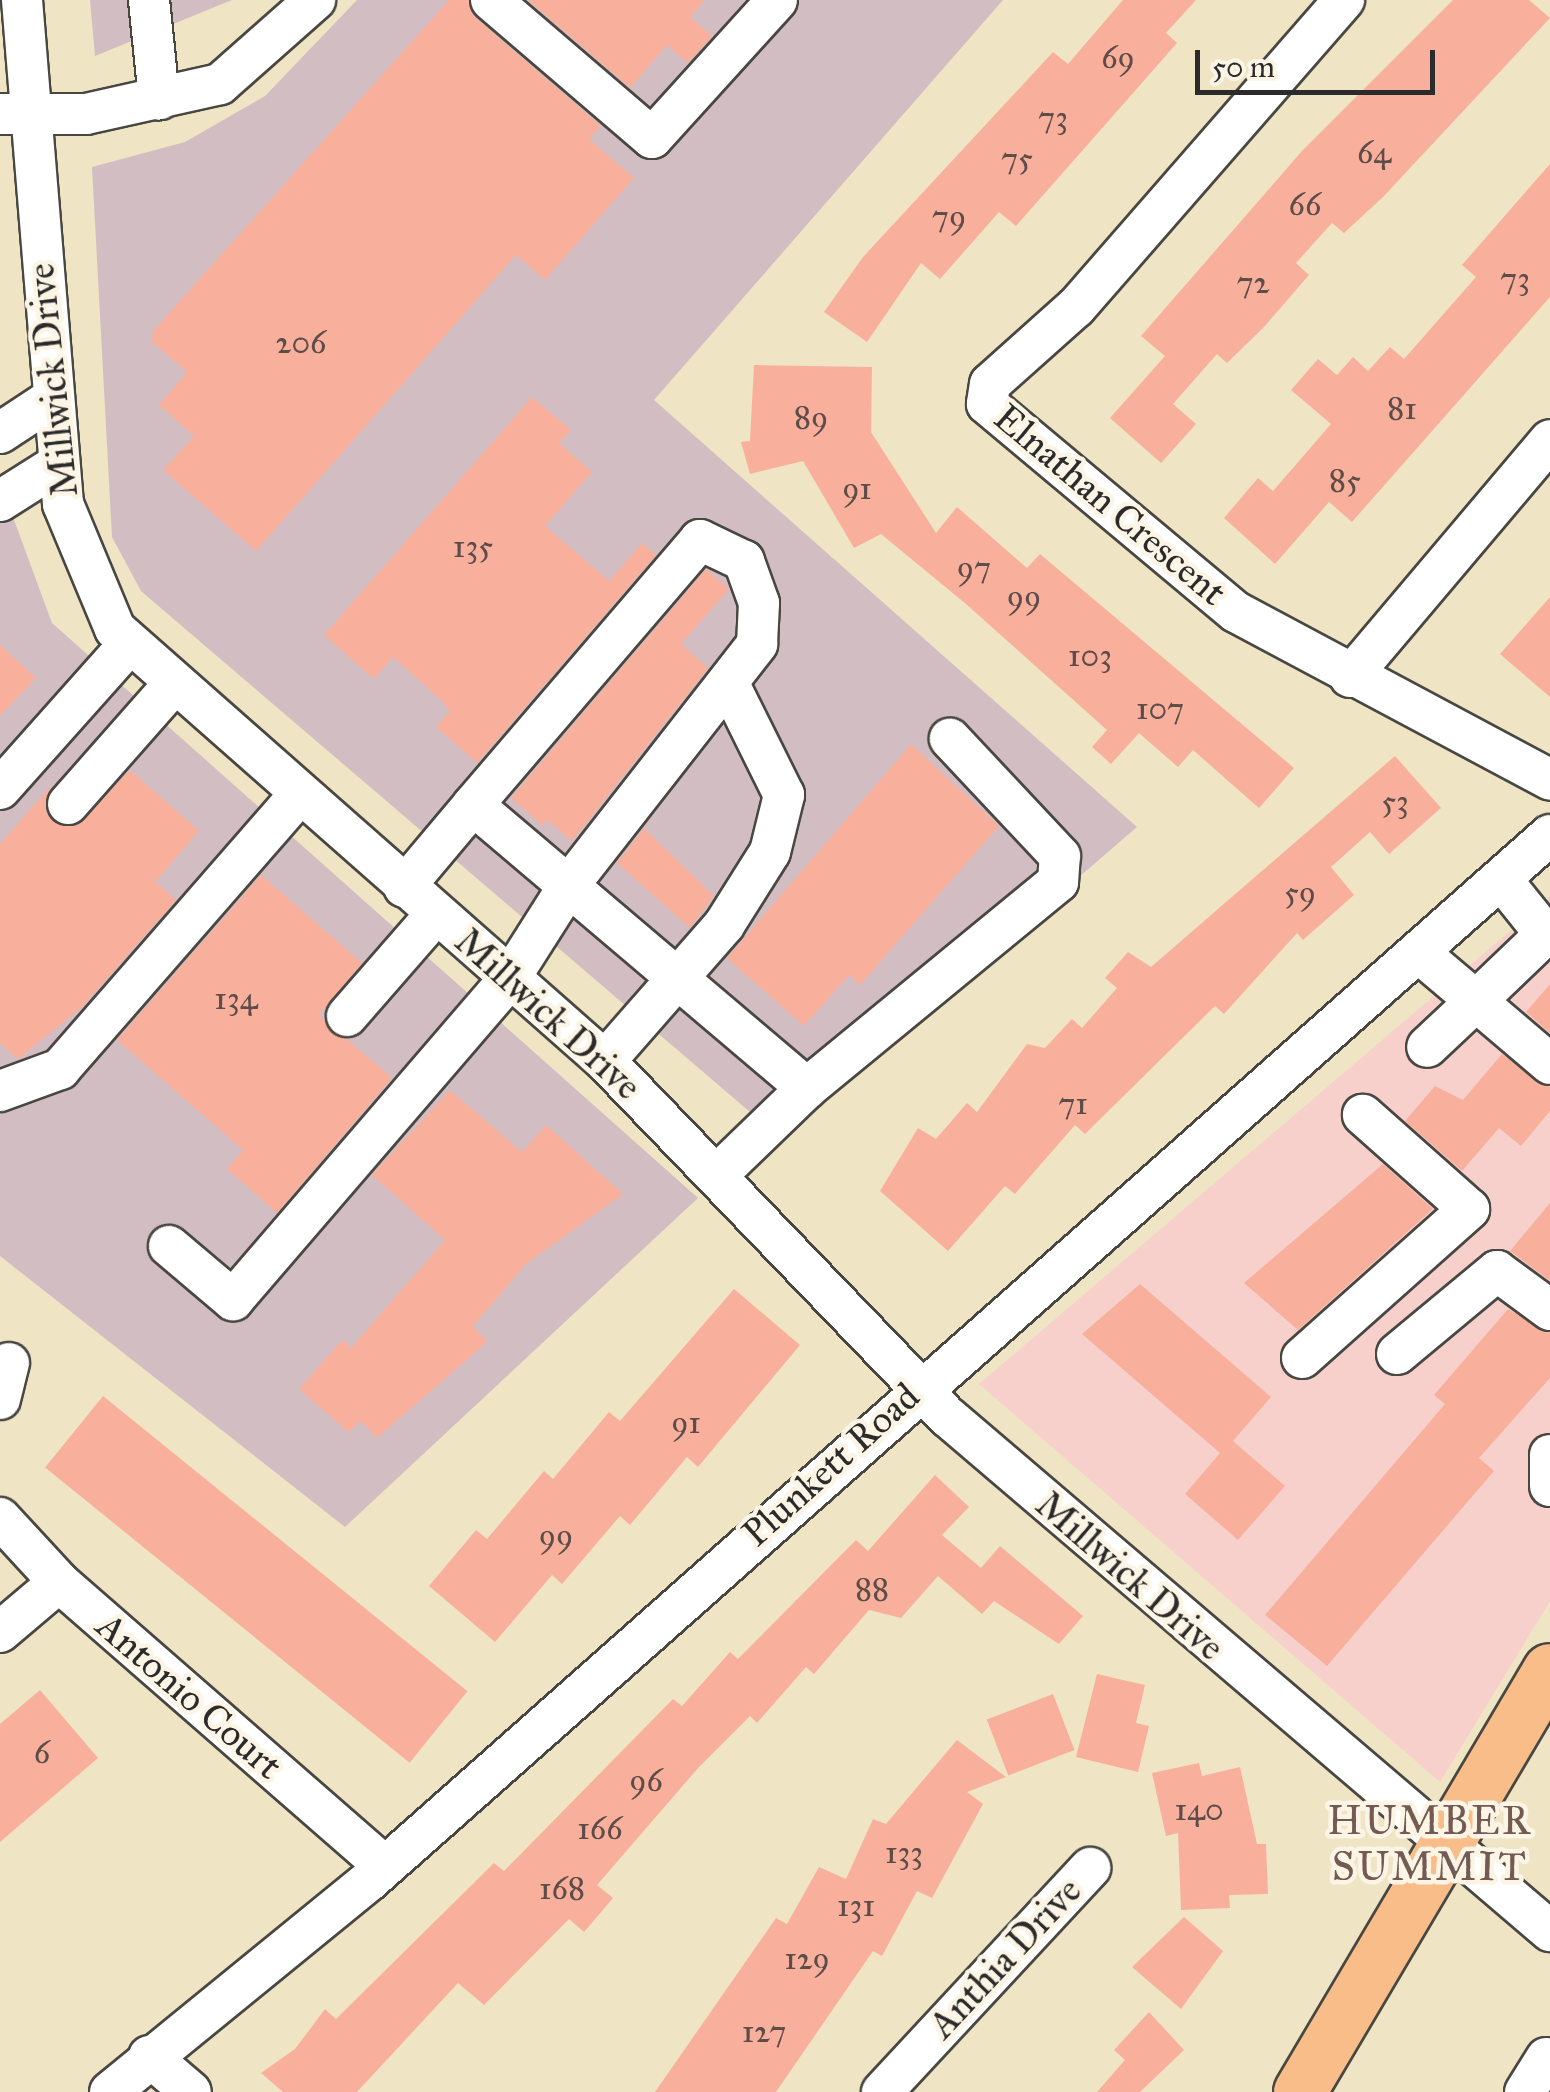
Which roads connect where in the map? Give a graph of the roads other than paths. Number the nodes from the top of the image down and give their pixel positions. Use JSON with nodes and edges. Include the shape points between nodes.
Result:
{"nodes":[{"id":1,"x":22,"y":0,"type":"edge"},
{"id":2,"x":149,"y":0,"type":"edge"},
{"id":3,"x":315,"y":0,"type":"edge"},
{"id":4,"x":491,"y":0,"type":"edge"},
{"id":5,"x":777,"y":0,"type":"edge"},
{"id":6,"x":1344,"y":0,"type":"edge"},
{"id":7,"x":159,"y":99,"type":"junction"},
{"id":8,"x":15,"y":114,"type":"edge"},
{"id":9,"x":50,"y":400,"type":"junction"},
{"id":10,"x":0,"y":433,"type":"edge"},
{"id":11,"x":1550,"y":440,"type":"edge"},
{"id":12,"x":57,"y":465,"type":"junction"},
{"id":13,"x":0,"y":500,"type":"edge"},
{"id":14,"x":128,"y":644,"type":"junction"},
{"id":15,"x":1350,"y":677,"type":"junction"},
{"id":16,"x":728,"y":682,"type":"junction"},
{"id":17,"x":172,"y":686,"type":"junction"},
{"id":18,"x":950,"y":739,"type":"dead end"},
{"id":19,"x":1550,"y":780,"type":"edge"},
{"id":20,"x":0,"y":789,"type":"edge"},
{"id":21,"x":299,"y":795,"type":"junction"},
{"id":22,"x":68,"y":804,"type":"dead end"},
{"id":23,"x":473,"y":804,"type":"junction"},
{"id":24,"x":1550,"y":835,"type":"edge"},
{"id":25,"x":1501,"y":879,"type":"junction"},
{"id":26,"x":569,"y":885,"type":"junction"},
{"id":27,"x":404,"y":886,"type":"junction"},
{"id":28,"x":436,"y":914,"type":"junction"},
{"id":29,"x":1548,"y":932,"type":"edge"},
{"id":30,"x":1418,"y":952,"type":"junction"},
{"id":31,"x":678,"y":977,"type":"junction"},
{"id":32,"x":510,"y":978,"type":"junction"},
{"id":33,"x":1476,"y":1002,"type":"junction"},
{"id":34,"x":347,"y":1016,"type":"dead end"},
{"id":35,"x":1427,"y":1047,"type":"dead end"},
{"id":36,"x":605,"y":1061,"type":"junction"},
{"id":37,"x":1550,"y":1064,"type":"edge"},
{"id":38,"x":4,"y":1086,"type":"edge"},
{"id":39,"x":808,"y":1088,"type":"junction"},
{"id":40,"x":1363,"y":1115,"type":"dead end"},
{"id":41,"x":718,"y":1174,"type":"junction"},
{"id":42,"x":169,"y":1246,"type":"dead end"},
{"id":43,"x":1550,"y":1310,"type":"edge"},
{"id":44,"x":1398,"y":1354,"type":"dead end"},
{"id":45,"x":1302,"y":1358,"type":"dead end"},
{"id":46,"x":918,"y":1389,"type":"junction"},
{"id":47,"x":1550,"y":1456,"type":"edge"},
{"id":48,"x":1550,"y":1486,"type":"edge"},
{"id":49,"x":0,"y":1518,"type":"edge"},
{"id":50,"x":59,"y":1582,"type":"junction"},
{"id":51,"x":0,"y":1632,"type":"edge"},
{"id":52,"x":1550,"y":1670,"type":"edge"},
{"id":53,"x":1442,"y":1844,"type":"junction"},
{"id":54,"x":385,"y":1866,"type":"junction"},
{"id":55,"x":1090,"y":1868,"type":"dead end"},
{"id":56,"x":1550,"y":1932,"type":"edge"},
{"id":57,"x":148,"y":2056,"type":"junction"},
{"id":58,"x":1546,"y":2058,"type":"dead end"},
{"id":59,"x":110,"y":2092,"type":"edge"},
{"id":60,"x":191,"y":2092,"type":"edge"},
{"id":61,"x":882,"y":2092,"type":"edge"},
{"id":62,"x":1300,"y":2092,"type":"edge"},
{"id":63,"x":1525,"y":2092,"type":"edge"}],
"edges":[{"from":1,"to":8,"type":"street","name":"Millwick Drive"},
{"from":2,"to":7,"type":"street"},
{"from":3,"to":7,"type":"street","via":[[220,84]]},
{"from":4,"to":5,"type":"street","via":[[652,138]]},
{"from":6,"to":15,"type":"street","name":"Elnathan Crescent","via":[[1076,308],[990,384],[986,404],[1236,612]]},
{"from":7,"to":8,"type":"street"},
{"from":8,"to":9,"type":"street","name":"Millwick Drive"},
{"from":9,"to":10,"type":"street"},
{"from":9,"to":12,"type":"street","name":"Millwick Drive"},
{"from":11,"to":15,"type":"street"},
{"from":12,"to":13,"type":"street"},
{"from":12,"to":14,"type":"street","name":"Millwick Drive","via":[[74,542]]},
{"from":14,"to":17,"type":"street","name":"Millwick Drive"},
{"from":14,"to":20,"type":"street"},
{"from":15,"to":19,"type":"street","name":"Elnathan Crescent"},
{"from":16,"to":23,"type":"street","via":[[756,644],[759,603],[744,561],[700,540]]},
{"from":16,"to":26,"type":"street"},
{"from":16,"to":31,"type":"street","via":[[784,796],[770,852]]},
{"from":17,"to":21,"type":"street","name":"Millwick Drive"},
{"from":17,"to":22,"type":"street"},
{"from":18,"to":39,"type":"street","via":[[1060,856],[1058,882]]},
{"from":21,"to":27,"type":"street","name":"Millwick Drive"},
{"from":21,"to":38,"type":"street","via":[[60,1069]]},
{"from":23,"to":26,"type":"street"},
{"from":23,"to":27,"type":"street"},
{"from":24,"to":25,"type":"street","name":"Plunkett Road"},
{"from":25,"to":29,"type":"street"},
{"from":25,"to":30,"type":"street","name":"Plunkett Road"},
{"from":26,"to":31,"type":"street"},
{"from":26,"to":32,"type":"street"},
{"from":27,"to":28,"type":"street","name":"Millwick Drive"},
{"from":28,"to":32,"type":"street","name":"Millwick Drive"},
{"from":28,"to":34,"type":"street"},
{"from":29,"to":33,"type":"street"},
{"from":30,"to":33,"type":"street"},
{"from":30,"to":46,"type":"street","name":"Plunkett Road"},
{"from":31,"to":36,"type":"street"},
{"from":31,"to":39,"type":"street"},
{"from":32,"to":36,"type":"street","name":"Millwick Drive"},
{"from":32,"to":42,"type":"street","via":[[233,1300]]},
{"from":33,"to":35,"type":"street"},
{"from":33,"to":37,"type":"street"},
{"from":36,"to":41,"type":"street","name":"Millwick Drive"},
{"from":39,"to":41,"type":"street"},
{"from":40,"to":45,"type":"street","via":[[1469,1210]]},
{"from":41,"to":46,"type":"street","name":"Millwick Drive"},
{"from":43,"to":44,"type":"street","via":[[1498,1271]]},
{"from":46,"to":53,"type":"street","name":"Millwick Drive"},
{"from":46,"to":54,"type":"street","name":"Plunkett Road"},
{"from":47,"to":48,"type":"street"},
{"from":49,"to":50,"type":"street","name":"Antonio Court"},
{"from":50,"to":51,"type":"street"},
{"from":50,"to":54,"type":"street","name":"Antonio Court"},
{"from":52,"to":53,"type":"main road"},
{"from":53,"to":56,"type":"street","name":"Millwick Drive"},
{"from":53,"to":62,"type":"main road"},
{"from":54,"to":57,"type":"street","name":"Plunkett Road"},
{"from":55,"to":61,"type":"street","name":"Anthia Drive"},
{"from":57,"to":59,"type":"street","name":"Plunkett Road"},
{"from":57,"to":60,"type":"street"},
{"from":58,"to":63,"type":"street"}]}
